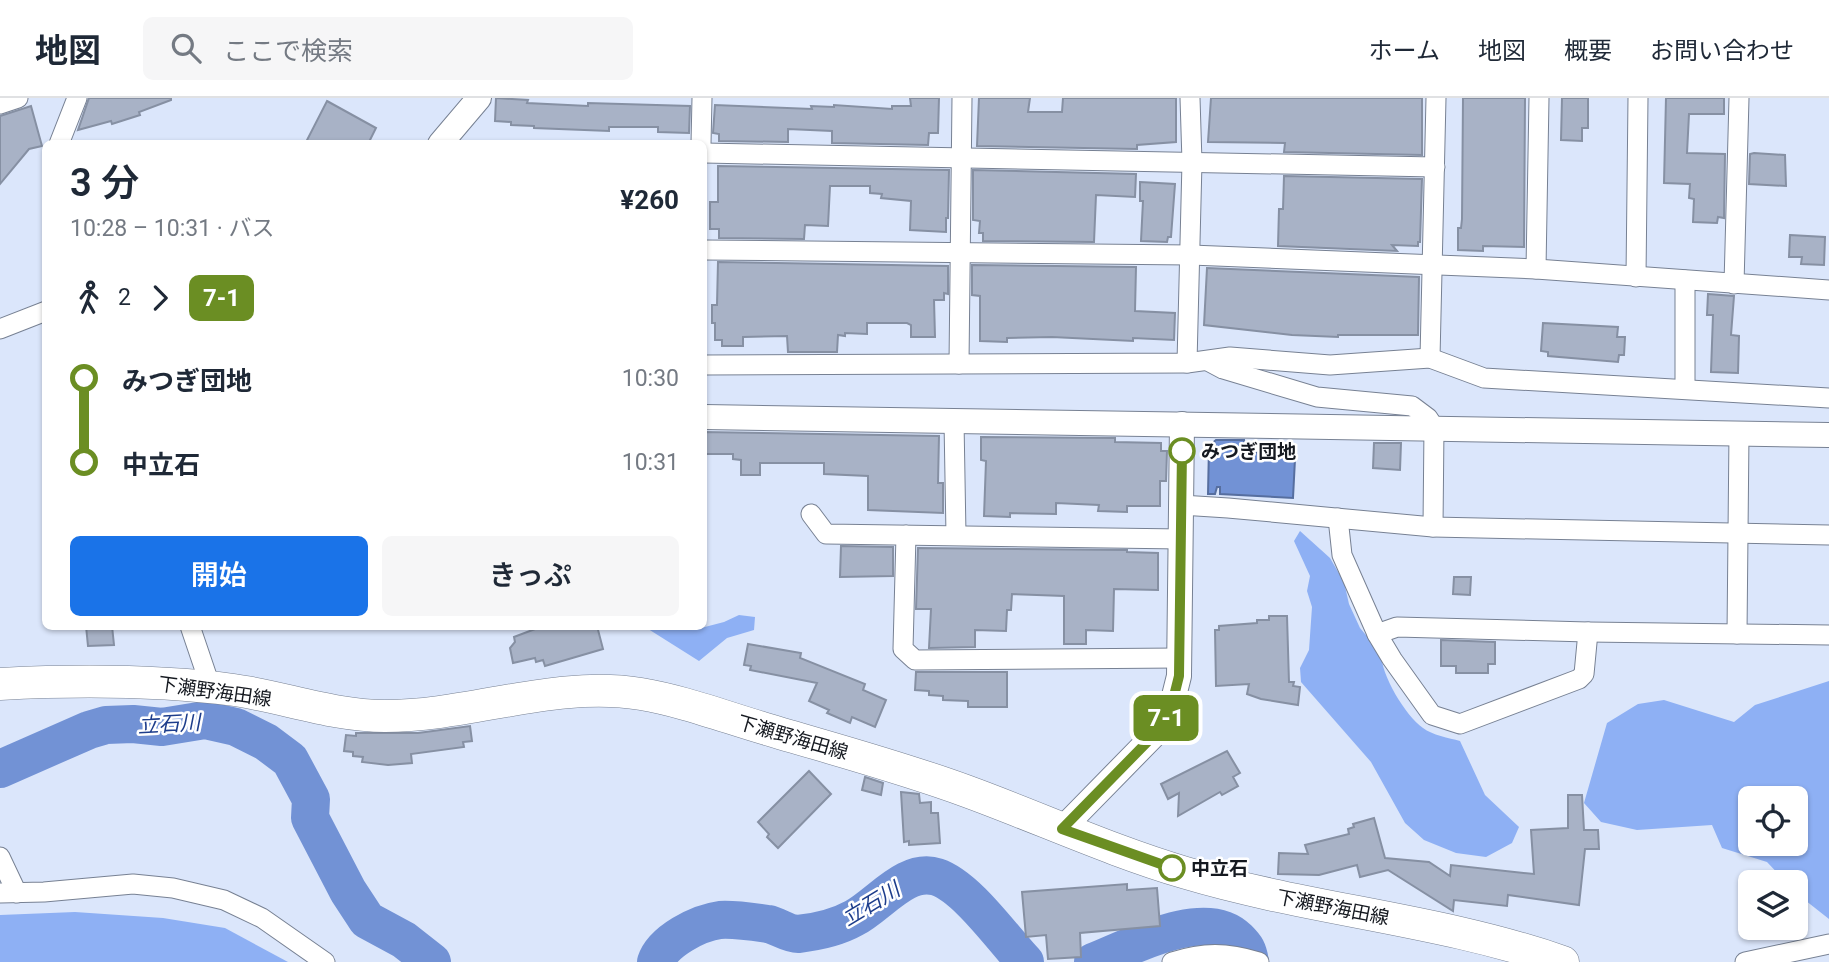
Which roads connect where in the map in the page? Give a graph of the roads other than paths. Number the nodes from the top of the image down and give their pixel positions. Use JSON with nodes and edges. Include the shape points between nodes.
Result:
{"nodes":[{"id":1,"x":18,"y":98,"type":"edge"},
{"id":2,"x":77,"y":98,"type":"edge"},
{"id":3,"x":479,"y":98,"type":"edge"},
{"id":4,"x":702,"y":98,"type":"edge"},
{"id":5,"x":962,"y":98,"type":"edge"},
{"id":6,"x":1191,"y":98,"type":"edge"},
{"id":7,"x":1436,"y":98,"type":"edge"},
{"id":8,"x":1539,"y":98,"type":"edge"},
{"id":9,"x":1638,"y":98,"type":"edge"},
{"id":10,"x":1739,"y":98,"type":"edge"},
{"id":11,"x":0,"y":104,"type":"edge"},
{"id":12,"x":61,"y":140,"type":"edge"},
{"id":13,"x":443,"y":140,"type":"edge"},
{"id":14,"x":701,"y":140,"type":"edge"},
{"id":15,"x":707,"y":153,"type":"edge"},
{"id":16,"x":961,"y":158,"type":"junction"},
{"id":17,"x":1192,"y":162,"type":"junction"},
{"id":18,"x":1435,"y":167,"type":"junction"},
{"id":19,"x":707,"y":250,"type":"edge"},
{"id":20,"x":960,"y":254,"type":"junction"},
{"id":21,"x":1191,"y":255,"type":"junction"},
{"id":22,"x":1432,"y":264,"type":"junction"},
{"id":23,"x":1536,"y":269,"type":"junction"},
{"id":24,"x":1636,"y":277,"type":"junction"},
{"id":25,"x":1685,"y":280,"type":"junction"},
{"id":26,"x":1734,"y":284,"type":"junction"},
{"id":27,"x":1829,"y":290,"type":"edge"},
{"id":28,"x":42,"y":313,"type":"edge"},
{"id":29,"x":0,"y":329,"type":"edge"},
{"id":30,"x":1430,"y":358,"type":"junction"},
{"id":31,"x":1197,"y":362,"type":"junction"},
{"id":32,"x":958,"y":364,"type":"junction"},
{"id":33,"x":707,"y":365,"type":"edge"},
{"id":34,"x":1685,"y":389,"type":"junction"},
{"id":35,"x":1829,"y":398,"type":"edge"},
{"id":36,"x":707,"y":417,"type":"edge"},
{"id":37,"x":954,"y":421,"type":"junction"},
{"id":38,"x":1182,"y":424,"type":"junction"},
{"id":39,"x":1434,"y":427,"type":"junction"},
{"id":40,"x":1739,"y":433,"type":"junction"},
{"id":41,"x":1829,"y":435,"type":"edge"},
{"id":42,"x":1181,"y":505,"type":"junction"},
{"id":43,"x":811,"y":514,"type":"dead end"},
{"id":44,"x":1338,"y":518,"type":"junction"},
{"id":45,"x":1433,"y":527,"type":"junction"},
{"id":46,"x":1738,"y":532,"type":"junction"},
{"id":47,"x":1829,"y":534,"type":"edge"},
{"id":48,"x":906,"y":535,"type":"junction"},
{"id":49,"x":956,"y":535,"type":"junction"},
{"id":50,"x":1182,"y":538,"type":"junction"},
{"id":51,"x":191,"y":630,"type":"edge"},
{"id":52,"x":1588,"y":632,"type":"junction"},
{"id":53,"x":1737,"y":634,"type":"junction"},
{"id":54,"x":1377,"y":635,"type":"junction"},
{"id":55,"x":1829,"y":635,"type":"edge"},
{"id":56,"x":1179,"y":658,"type":"junction"},
{"id":57,"x":0,"y":684,"type":"edge"},
{"id":58,"x":211,"y":688,"type":"junction"},
{"id":59,"x":1062,"y":829,"type":"junction"},
{"id":60,"x":0,"y":857,"type":"edge"},
{"id":61,"x":9,"y":893,"type":"edge"},
{"id":62,"x":1829,"y":944,"type":"edge"},
{"id":63,"x":1513,"y":954,"type":"edge"},
{"id":64,"x":326,"y":962,"type":"edge"},
{"id":65,"x":1172,"y":962,"type":"edge"},
{"id":66,"x":1259,"y":962,"type":"edge"},
{"id":67,"x":1563,"y":962,"type":"edge"},
{"id":68,"x":1745,"y":962,"type":"edge"}],
"edges":[{"from":1,"to":11,"type":"street"},
{"from":2,"to":12,"type":"street"},
{"from":3,"to":13,"type":"street"},
{"from":4,"to":14,"type":"street"},
{"from":5,"to":16,"type":"street"},
{"from":6,"to":17,"type":"street"},
{"from":7,"to":18,"type":"street"},
{"from":8,"to":23,"type":"street"},
{"from":9,"to":24,"type":"street"},
{"from":10,"to":26,"type":"street"},
{"from":15,"to":16,"type":"street"},
{"from":16,"to":17,"type":"street"},
{"from":16,"to":20,"type":"street"},
{"from":17,"to":18,"type":"street"},
{"from":17,"to":21,"type":"street"},
{"from":18,"to":22,"type":"street"},
{"from":19,"to":20,"type":"street"},
{"from":20,"to":21,"type":"street"},
{"from":20,"to":32,"type":"street"},
{"from":21,"to":22,"type":"street"},
{"from":21,"to":31,"type":"street"},
{"from":22,"to":23,"type":"street"},
{"from":22,"to":30,"type":"street"},
{"from":23,"to":24,"type":"street"},
{"from":24,"to":25,"type":"street"},
{"from":25,"to":26,"type":"street"},
{"from":25,"to":34,"type":"street"},
{"from":26,"to":27,"type":"street"},
{"from":28,"to":29,"type":"street"},
{"from":30,"to":31,"type":"street","via":[[1330,365],[1230,357]]},
{"from":30,"to":34,"type":"street","via":[[1484,378]]},
{"from":31,"to":32,"type":"street"},
{"from":31,"to":39,"type":"street","via":[[1317,397],[1412,406]]},
{"from":32,"to":33,"type":"street"},
{"from":34,"to":35,"type":"street"},
{"from":36,"to":37,"type":"street"},
{"from":37,"to":38,"type":"street"},
{"from":37,"to":49,"type":"street"},
{"from":38,"to":39,"type":"street"},
{"from":38,"to":42,"type":"street"},
{"from":39,"to":40,"type":"street"},
{"from":39,"to":45,"type":"street"},
{"from":40,"to":41,"type":"street"},
{"from":40,"to":46,"type":"street"},
{"from":42,"to":44,"type":"street"},
{"from":42,"to":50,"type":"street"},
{"from":43,"to":48,"type":"street","via":[[826,534]]},
{"from":44,"to":45,"type":"street"},
{"from":44,"to":54,"type":"street","via":[[1342,555]]},
{"from":45,"to":46,"type":"street"},
{"from":46,"to":47,"type":"street"},
{"from":46,"to":53,"type":"street"},
{"from":48,"to":49,"type":"street"},
{"from":48,"to":56,"type":"street","via":[[903,649],[915,660]]},
{"from":49,"to":50,"type":"street"},
{"from":50,"to":56,"type":"street"},
{"from":51,"to":58,"type":"street"},
{"from":52,"to":53,"type":"street"},
{"from":52,"to":54,"type":"street","via":[[1397,627]]},
{"from":52,"to":54,"type":"street","via":[[1584,674],[1579,679],[1460,724],[1432,715]]},
{"from":53,"to":55,"type":"street"},
{"from":56,"to":59,"type":"street","via":[[1172,704],[1161,726]]},
{"from":57,"to":58,"type":"main road","name":"下瀬野海田線","via":[[152,683]]},
{"from":58,"to":59,"type":"main road","name":"下瀬野海田線","via":[[384,716],[586,691],[641,694],[891,766]]},
{"from":59,"to":63,"type":"main road","name":"下瀬野海田線","via":[[1186,873],[1270,895],[1481,937]]},
{"from":60,"to":61,"type":"street"},
{"from":61,"to":64,"type":"street","via":[[132,884],[173,888],[224,900],[261,918]]},
{"from":62,"to":68,"type":"street"},
{"from":63,"to":67,"type":"main road","name":"下瀬野海田線"},
{"from":65,"to":66,"type":"street","via":[[1218,953]]}]}
